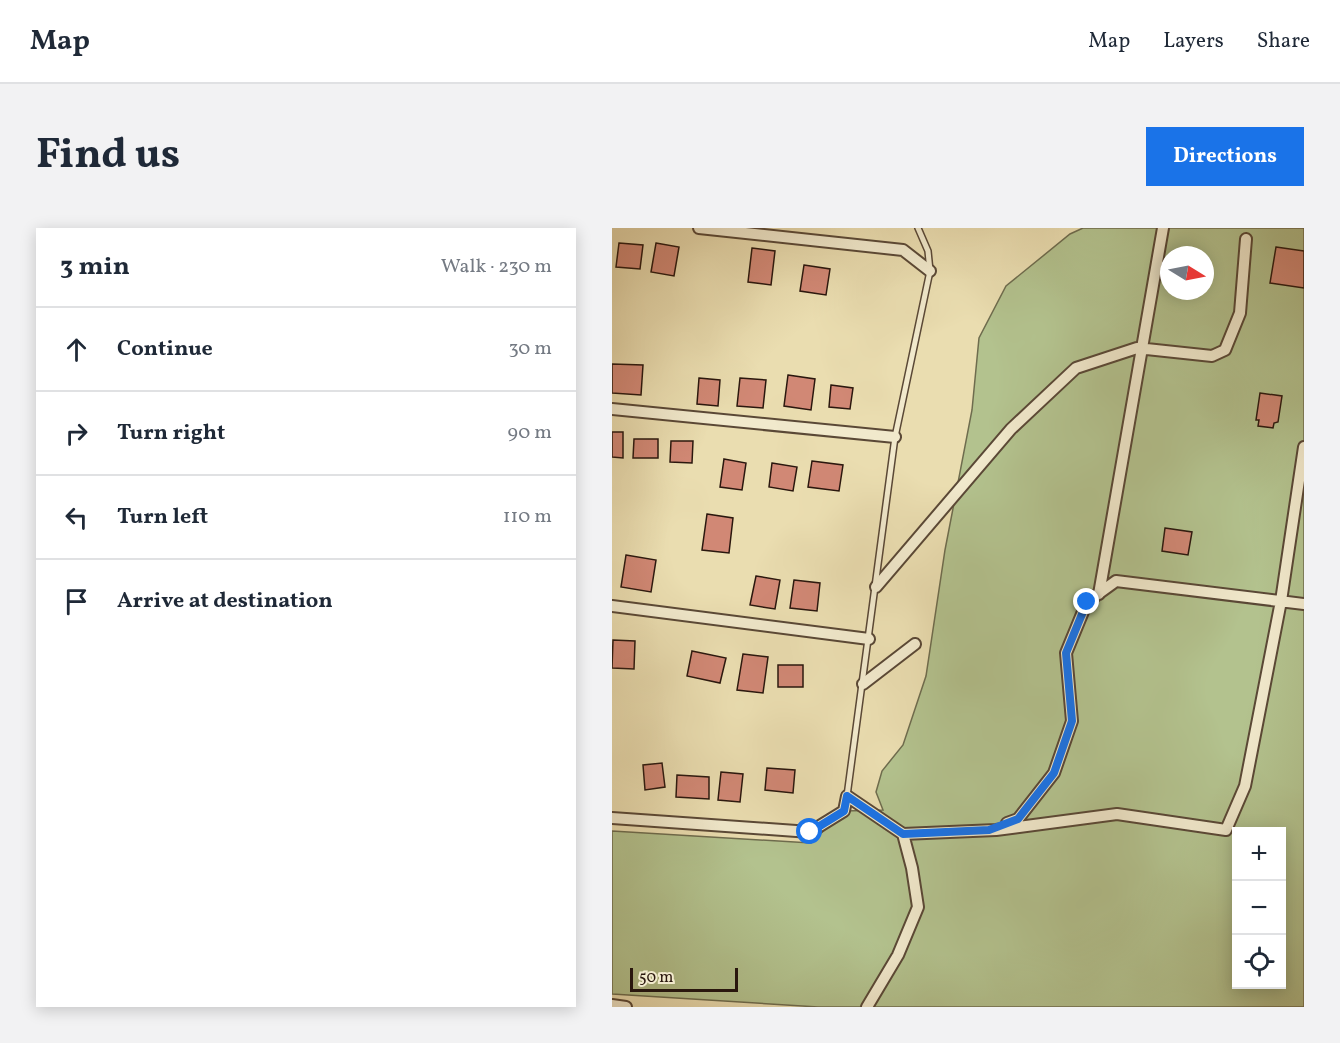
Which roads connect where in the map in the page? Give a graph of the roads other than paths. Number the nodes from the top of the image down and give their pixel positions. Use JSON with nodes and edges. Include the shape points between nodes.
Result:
{"nodes":[{"id":1,"x":699,"y":228,"type":"edge"},
{"id":2,"x":918,"y":228,"type":"edge"},
{"id":3,"x":1163,"y":228,"type":"edge"},
{"id":4,"x":1246,"y":239,"type":"dead end"},
{"id":5,"x":930,"y":271,"type":"junction"},
{"id":6,"x":1141,"y":349,"type":"junction"},
{"id":7,"x":612,"y":409,"type":"edge"},
{"id":8,"x":895,"y":437,"type":"junction"},
{"id":9,"x":1304,"y":447,"type":"edge"},
{"id":10,"x":876,"y":587,"type":"junction"},
{"id":11,"x":1099,"y":594,"type":"junction"},
{"id":12,"x":1281,"y":600,"type":"junction"},
{"id":13,"x":1304,"y":604,"type":"edge"},
{"id":14,"x":612,"y":606,"type":"edge"},
{"id":15,"x":869,"y":639,"type":"junction"},
{"id":16,"x":915,"y":644,"type":"dead end"},
{"id":17,"x":863,"y":684,"type":"junction"},
{"id":18,"x":847,"y":796,"type":"junction"},
{"id":19,"x":612,"y":818,"type":"edge"},
{"id":20,"x":989,"y":830,"type":"junction"},
{"id":21,"x":903,"y":834,"type":"junction"},
{"id":22,"x":612,"y":1005,"type":"edge"},
{"id":23,"x":625,"y":1007,"type":"edge"},
{"id":24,"x":867,"y":1007,"type":"edge"}],
"edges":[{"from":1,"to":5,"type":"street","via":[[903,250]]},
{"from":2,"to":5,"type":"lane","via":[[928,251]]},
{"from":3,"to":6,"type":"street"},
{"from":4,"to":6,"type":"street","via":[[1240,313],[1225,350],[1212,356]]},
{"from":5,"to":8,"type":"lane"},
{"from":6,"to":10,"type":"street","via":[[1076,368],[1011,429]]},
{"from":6,"to":11,"type":"street"},
{"from":7,"to":8,"type":"street"},
{"from":8,"to":10,"type":"lane"},
{"from":9,"to":12,"type":"street"},
{"from":10,"to":15,"type":"lane"},
{"from":11,"to":12,"type":"street","via":[[1116,581]]},
{"from":11,"to":20,"type":"street","via":[[1087,602],[1066,653],[1072,721],[1054,773],[1018,819]]},
{"from":12,"to":13,"type":"street"},
{"from":12,"to":20,"type":"street","via":[[1245,786],[1226,830],[1117,814]]},
{"from":14,"to":15,"type":"street"},
{"from":15,"to":17,"type":"lane"},
{"from":16,"to":17,"type":"street"},
{"from":17,"to":18,"type":"lane"},
{"from":18,"to":19,"type":"street","via":[[844,811],[810,832]]},
{"from":18,"to":21,"type":"street"},
{"from":20,"to":21,"type":"street"},
{"from":21,"to":24,"type":"street","via":[[918,907],[898,954]]},
{"from":22,"to":23,"type":"street"}]}
